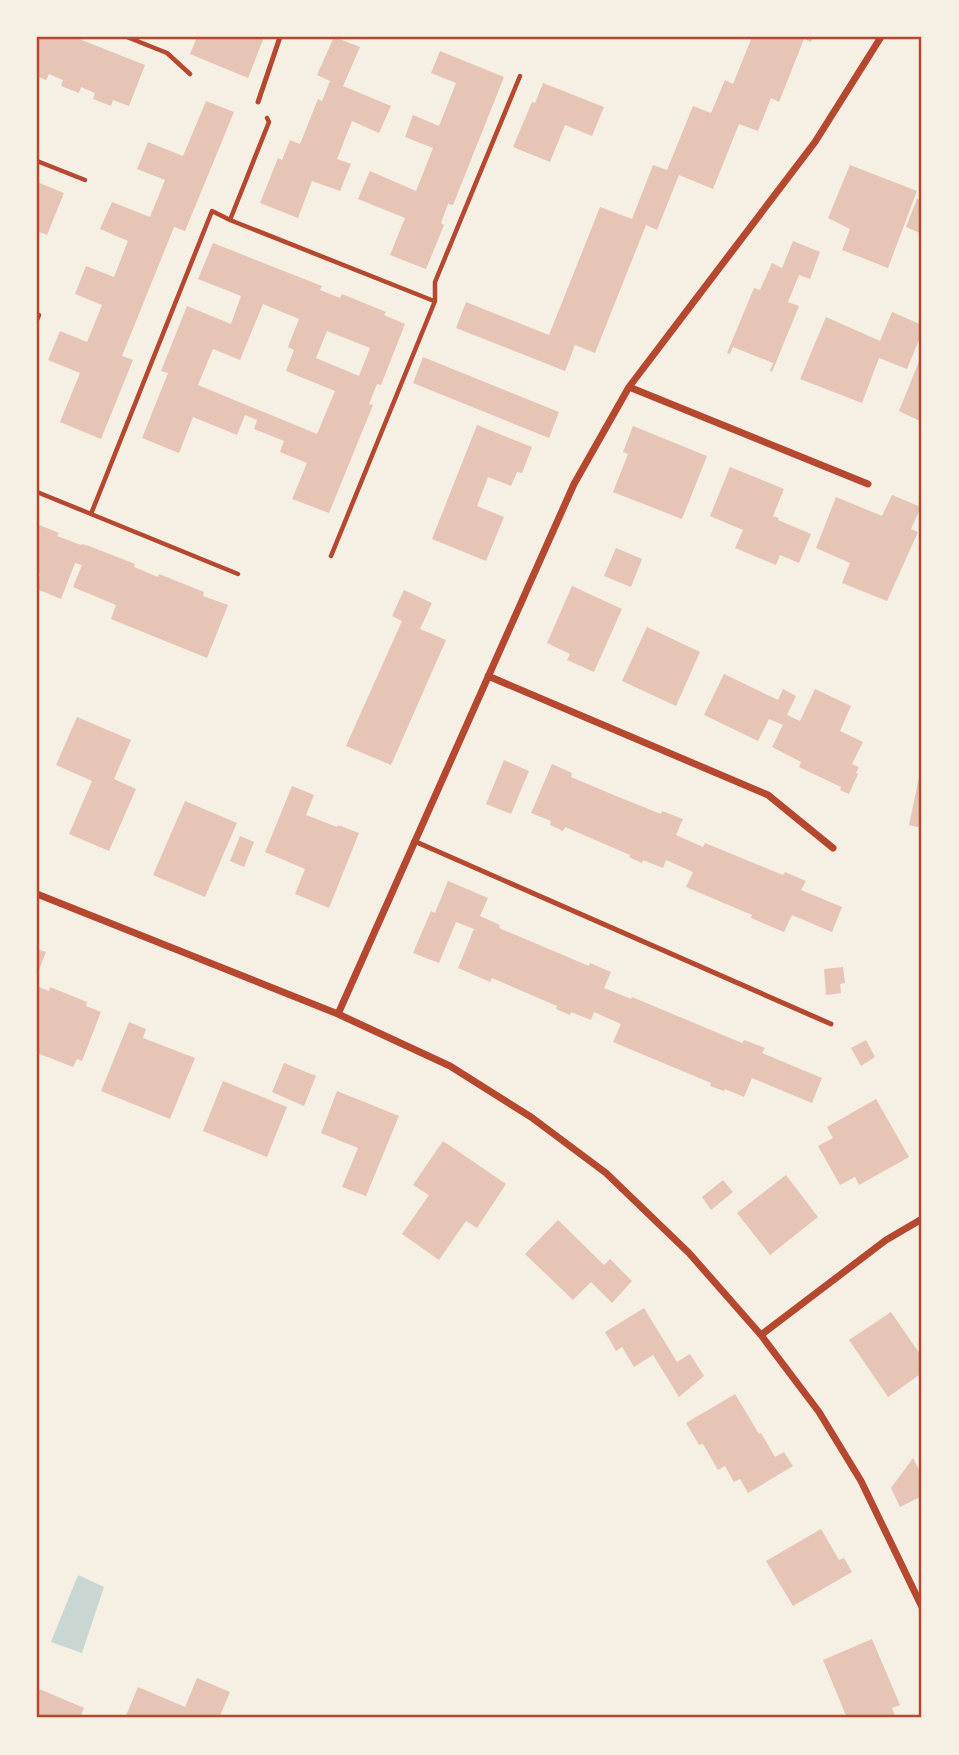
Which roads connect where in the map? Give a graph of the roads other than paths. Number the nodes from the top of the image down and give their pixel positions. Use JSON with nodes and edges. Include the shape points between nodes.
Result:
{"nodes":[{"id":1,"x":280,"y":37,"type":"edge"},
{"id":2,"x":881,"y":37,"type":"edge"},
{"id":3,"x":258,"y":102,"type":"road end"},
{"id":4,"x":629,"y":387,"type":"junction"},
{"id":5,"x":868,"y":484,"type":"dead end"},
{"id":6,"x":488,"y":676,"type":"junction"},
{"id":7,"x":414,"y":841,"type":"junction"},
{"id":8,"x":833,"y":848,"type":"dead end"},
{"id":9,"x":37,"y":894,"type":"edge"},
{"id":10,"x":338,"y":1014,"type":"junction"},
{"id":11,"x":831,"y":1024,"type":"dead end"},
{"id":12,"x":922,"y":1219,"type":"edge"},
{"id":13,"x":761,"y":1335,"type":"junction"},
{"id":14,"x":922,"y":1607,"type":"edge"}],
"edges":[{"from":1,"to":3,"type":"lane"},
{"from":2,"to":4,"type":"street","via":[[815,142]]},
{"from":4,"to":5,"type":"street"},
{"from":4,"to":6,"type":"street","via":[[574,484]]},
{"from":6,"to":7,"type":"street"},
{"from":6,"to":8,"type":"street","via":[[768,795]]},
{"from":7,"to":10,"type":"street"},
{"from":7,"to":11,"type":"lane"},
{"from":9,"to":10,"type":"street"},
{"from":10,"to":13,"type":"street","via":[[450,1066],[531,1117],[606,1173],[689,1253]]},
{"from":12,"to":13,"type":"street","via":[[886,1240]]},
{"from":13,"to":14,"type":"street","via":[[819,1412],[861,1481]]}]}
